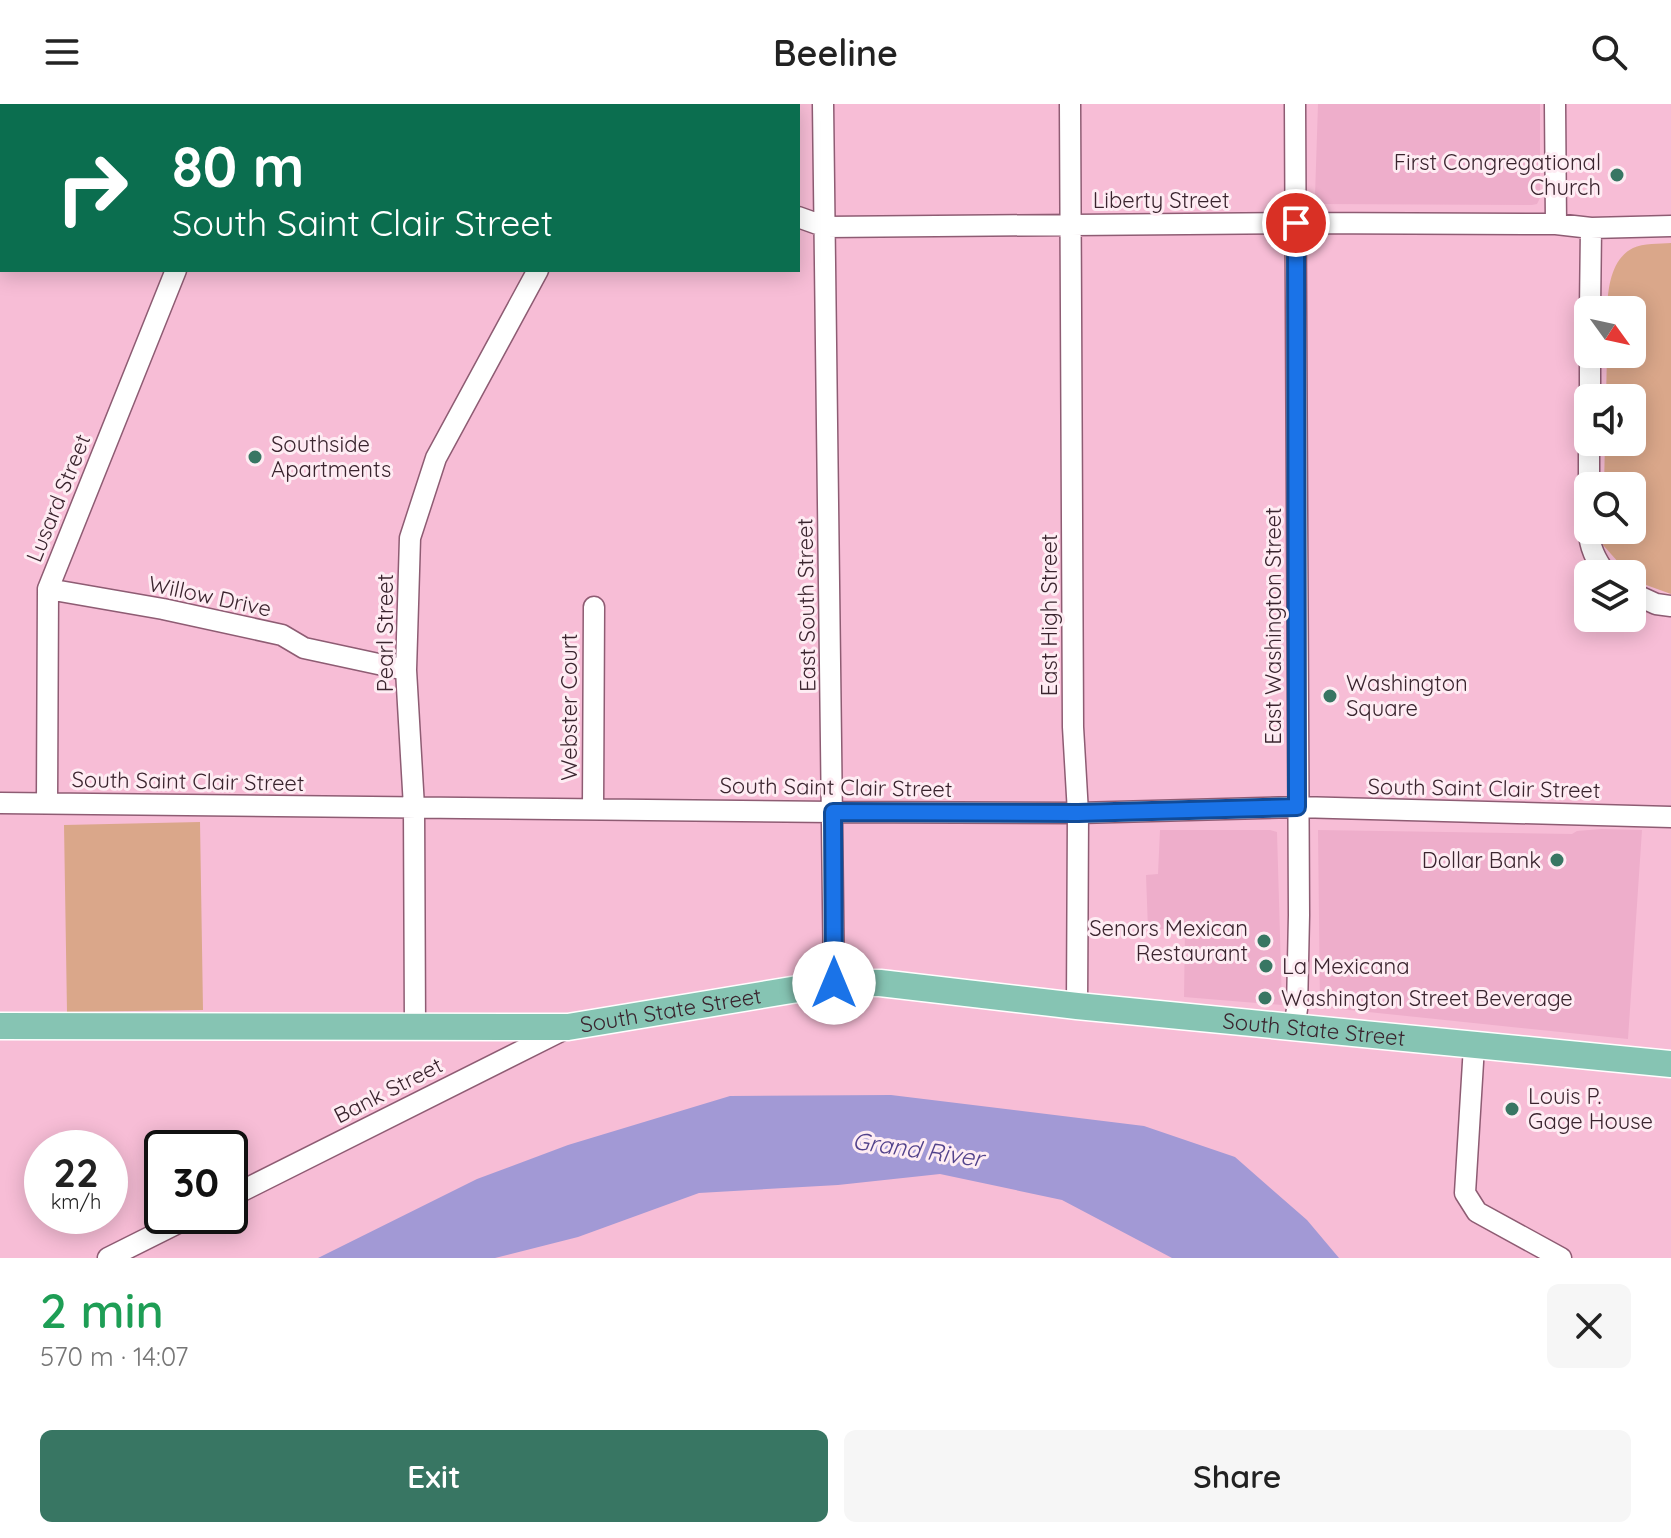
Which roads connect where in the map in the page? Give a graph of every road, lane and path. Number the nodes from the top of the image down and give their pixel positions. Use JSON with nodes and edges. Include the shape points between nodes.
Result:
{"nodes":[{"id":1,"x":823,"y":104,"type":"edge"},
{"id":2,"x":1070,"y":104,"type":"edge"},
{"id":3,"x":1295,"y":104,"type":"edge"},
{"id":4,"x":1555,"y":104,"type":"edge"},
{"id":5,"x":800,"y":218,"type":"edge"},
{"id":6,"x":1296,"y":223,"type":"junction"},
{"id":7,"x":1556,"y":224,"type":"junction"},
{"id":8,"x":1071,"y":225,"type":"junction"},
{"id":9,"x":1671,"y":226,"type":"edge"},
{"id":10,"x":826,"y":227,"type":"junction"},
{"id":11,"x":1591,"y":228,"type":"junction"},
{"id":12,"x":175,"y":272,"type":"edge"},
{"id":13,"x":537,"y":272,"type":"edge"},
{"id":14,"x":1590,"y":296,"type":"edge"},
{"id":15,"x":48,"y":589,"type":"junction"},
{"id":16,"x":1646,"y":599,"type":"edge"},
{"id":17,"x":1671,"y":606,"type":"edge"},
{"id":18,"x":594,"y":607,"type":"dead end"},
{"id":19,"x":406,"y":670,"type":"junction"},
{"id":20,"x":0,"y":803,"type":"edge"},
{"id":21,"x":47,"y":803,"type":"junction"},
{"id":22,"x":414,"y":807,"type":"junction"},
{"id":23,"x":1297,"y":807,"type":"junction"},
{"id":24,"x":593,"y":808,"type":"junction"},
{"id":25,"x":833,"y":812,"type":"junction"},
{"id":26,"x":1078,"y":813,"type":"junction"},
{"id":27,"x":1671,"y":817,"type":"edge"},
{"id":28,"x":834,"y":983,"type":"junction"},
{"id":29,"x":1077,"y":1006,"type":"junction"},
{"id":30,"x":0,"y":1026,"type":"edge"},
{"id":31,"x":415,"y":1026,"type":"junction"},
{"id":32,"x":568,"y":1027,"type":"junction"},
{"id":33,"x":1294,"y":1028,"type":"junction"},
{"id":34,"x":1474,"y":1046,"type":"junction"},
{"id":35,"x":1671,"y":1064,"type":"edge"},
{"id":36,"x":248,"y":1188,"type":"edge"},
{"id":37,"x":156,"y":1234,"type":"edge"},
{"id":38,"x":108,"y":1258,"type":"edge"},
{"id":39,"x":1561,"y":1258,"type":"edge"}],
"edges":[{"from":1,"to":10,"type":"street","name":"East South Street"},
{"from":2,"to":8,"type":"street","name":"East High Street"},
{"from":3,"to":6,"type":"street","name":"East Washington Street"},
{"from":4,"to":7,"type":"street"},
{"from":5,"to":10,"type":"street","name":"Liberty Street"},
{"from":6,"to":7,"type":"street","name":"Liberty Street"},
{"from":6,"to":8,"type":"street","name":"Liberty Street"},
{"from":6,"to":23,"type":"street","name":"East Washington Street"},
{"from":7,"to":11,"type":"street","name":"Liberty Street"},
{"from":8,"to":10,"type":"street","name":"Liberty Street"},
{"from":8,"to":26,"type":"street","name":"East High Street"},
{"from":9,"to":11,"type":"street","name":"Liberty Street"},
{"from":10,"to":25,"type":"street","name":"East South Street"},
{"from":11,"to":14,"type":"street"},
{"from":12,"to":15,"type":"street","name":"Lusard Street"},
{"from":13,"to":19,"type":"street","name":"Pearl Street","via":[[436,458],[427,485],[410,538]]},
{"from":15,"to":19,"type":"street","name":"Willow Drive","via":[[282,635],[304,648]]},
{"from":15,"to":21,"type":"street","name":"Lusard Street"},
{"from":16,"to":17,"type":"street"},
{"from":18,"to":24,"type":"street","name":"Webster Court"},
{"from":19,"to":22,"type":"street","name":"Pearl Street"},
{"from":20,"to":21,"type":"street","name":"South Saint Clair Street"},
{"from":21,"to":22,"type":"street","name":"South Saint Clair Street"},
{"from":22,"to":24,"type":"street","name":"South Saint Clair Street"},
{"from":22,"to":31,"type":"street","name":"Pearl Street"},
{"from":23,"to":26,"type":"street","name":"South Saint Clair Street"},
{"from":23,"to":27,"type":"street","name":"South Saint Clair Street"},
{"from":23,"to":33,"type":"street","name":"East Washington Street"},
{"from":24,"to":25,"type":"street","name":"South Saint Clair Street"},
{"from":25,"to":26,"type":"street","name":"South Saint Clair Street"},
{"from":25,"to":28,"type":"street","name":"East South Street"},
{"from":26,"to":29,"type":"street","name":"East High Street"},
{"from":28,"to":29,"type":"main road","name":"South State Street","via":[[880,983]]},
{"from":28,"to":32,"type":"main road","name":"South State Street"},
{"from":29,"to":33,"type":"main road","name":"South State Street"},
{"from":30,"to":31,"type":"main road","name":"South State Street"},
{"from":31,"to":32,"type":"main road","name":"South State Street"},
{"from":32,"to":36,"type":"street","name":"Bank Street"},
{"from":33,"to":34,"type":"main road","name":"South State Street"},
{"from":34,"to":35,"type":"main road","name":"South State Street"},
{"from":34,"to":39,"type":"street","via":[[1465,1193],[1477,1212]]},
{"from":37,"to":38,"type":"street"}]}
